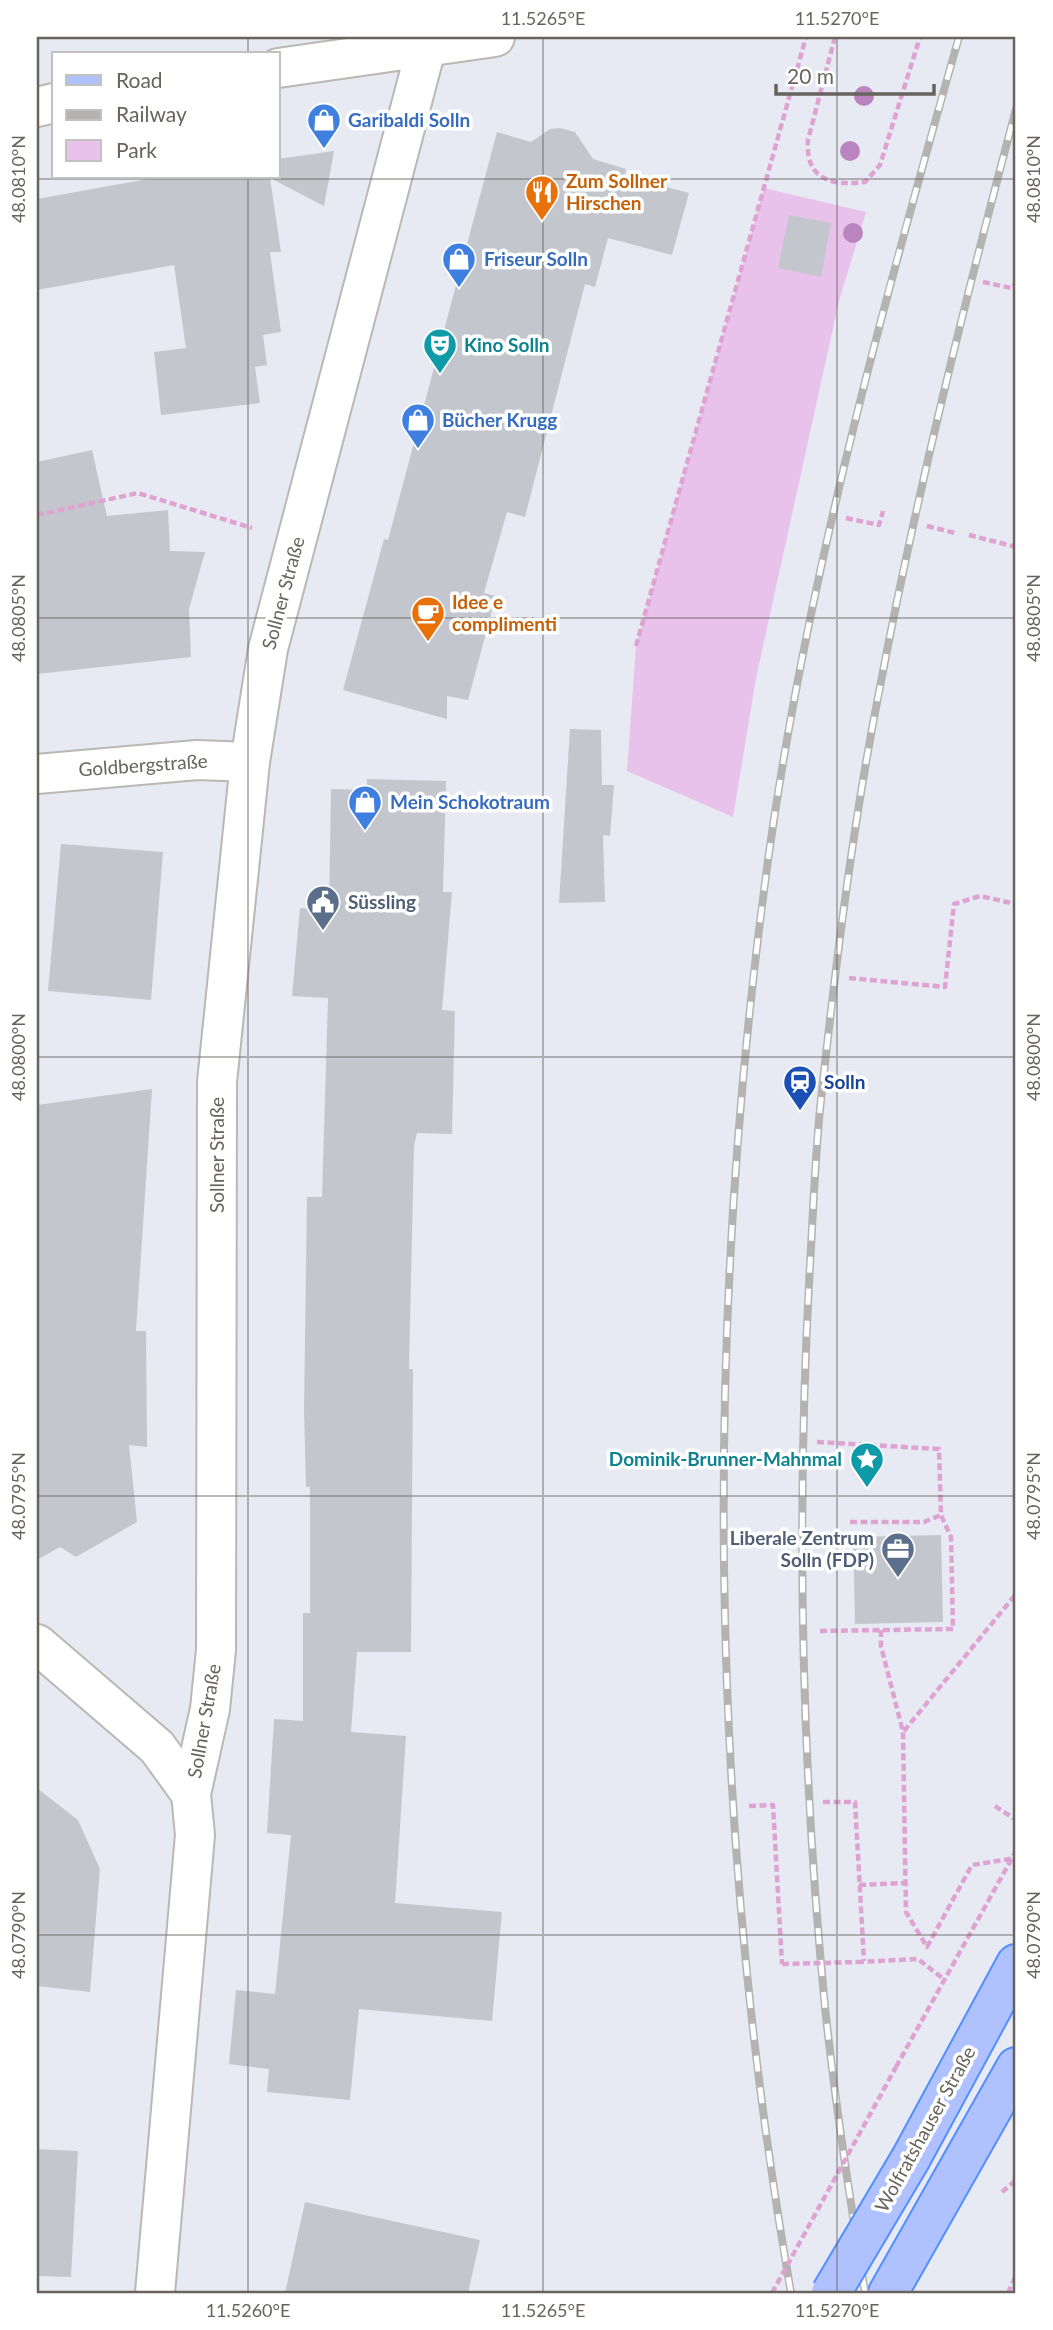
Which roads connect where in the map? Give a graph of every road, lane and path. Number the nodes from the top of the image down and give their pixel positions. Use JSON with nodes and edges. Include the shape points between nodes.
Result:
{"nodes":[{"id":1,"x":495,"y":37,"type":"edge"},
{"id":2,"x":806,"y":37,"type":"edge"},
{"id":3,"x":835,"y":37,"type":"edge"},
{"id":4,"x":920,"y":37,"type":"edge"},
{"id":5,"x":428,"y":41,"type":"edge"},
{"id":6,"x":280,"y":68,"type":"edge"},
{"id":7,"x":983,"y":282,"type":"dead end"},
{"id":8,"x":1016,"y":283,"type":"edge"},
{"id":9,"x":883,"y":511,"type":"dead end"},
{"id":10,"x":37,"y":515,"type":"edge"},
{"id":11,"x":846,"y":518,"type":"dead end"},
{"id":12,"x":927,"y":526,"type":"dead end"},
{"id":13,"x":955,"y":533,"type":"dead end"},
{"id":14,"x":969,"y":535,"type":"dead end"},
{"id":15,"x":297,"y":541,"type":"junction"},
{"id":16,"x":1016,"y":547,"type":"edge"},
{"id":17,"x":636,"y":646,"type":"dead end"},
{"id":18,"x":250,"y":762,"type":"junction"},
{"id":19,"x":37,"y":774,"type":"edge"},
{"id":20,"x":1016,"y":904,"type":"edge"},
{"id":21,"x":849,"y":978,"type":"dead end"},
{"id":22,"x":817,"y":1442,"type":"dead end"},
{"id":23,"x":941,"y":1516,"type":"junction"},
{"id":24,"x":850,"y":1522,"type":"dead end"},
{"id":25,"x":1016,"y":1594,"type":"edge"},
{"id":26,"x":881,"y":1630,"type":"junction"},
{"id":27,"x":818,"y":1631,"type":"dead end"},
{"id":28,"x":37,"y":1644,"type":"edge"},
{"id":29,"x":903,"y":1732,"type":"junction"},
{"id":30,"x":191,"y":1794,"type":"junction"},
{"id":31,"x":824,"y":1802,"type":"dead end"},
{"id":32,"x":749,"y":1806,"type":"dead end"},
{"id":33,"x":995,"y":1806,"type":"dead end"},
{"id":34,"x":1016,"y":1820,"type":"edge"},
{"id":35,"x":1015,"y":1855,"type":"edge"},
{"id":36,"x":906,"y":1884,"type":"junction"},
{"id":37,"x":859,"y":1885,"type":"junction"},
{"id":38,"x":863,"y":1961,"type":"junction"},
{"id":39,"x":1016,"y":1964,"type":"edge"},
{"id":40,"x":945,"y":1980,"type":"junction"},
{"id":41,"x":1016,"y":2067,"type":"edge"},
{"id":42,"x":1016,"y":2275,"type":"edge"},
{"id":43,"x":155,"y":2293,"type":"edge"},
{"id":44,"x":772,"y":2293,"type":"edge"},
{"id":45,"x":831,"y":2293,"type":"edge"},
{"id":46,"x":888,"y":2293,"type":"edge"},
{"id":47,"x":1008,"y":2293,"type":"edge"}],
"edges":[{"from":1,"to":5,"type":"street"},
{"from":2,"to":17,"type":"path"},
{"from":3,"to":4,"type":"path","via":[[806,156],[815,172],[844,185],[865,182],[880,166]]},
{"from":5,"to":6,"type":"street"},
{"from":5,"to":15,"type":"street","name":"Sollner Straße"},
{"from":7,"to":8,"type":"path","via":[[1011,288]]},
{"from":9,"to":11,"type":"path","via":[[879,525]]},
{"from":10,"to":15,"type":"path","via":[[138,493]]},
{"from":12,"to":13,"type":"path"},
{"from":14,"to":16,"type":"path"},
{"from":15,"to":18,"type":"street","name":"Sollner Straße","via":[[268,649]]},
{"from":18,"to":19,"type":"street","name":"Goldbergstraße","via":[[197,760]]},
{"from":18,"to":30,"type":"street","name":"Sollner Straße","via":[[217,1082],[216,1650],[210,1709]]},
{"from":20,"to":21,"type":"path","via":[[980,896],[954,904],[945,987]]},
{"from":22,"to":23,"type":"path","via":[[939,1449]]},
{"from":23,"to":24,"type":"path","via":[[924,1522]]},
{"from":23,"to":26,"type":"path","via":[[951,1537],[953,1629]]},
{"from":25,"to":29,"type":"path"},
{"from":26,"to":27,"type":"path"},
{"from":26,"to":29,"type":"path"},
{"from":28,"to":30,"type":"street","via":[[157,1747]]},
{"from":29,"to":36,"type":"path"},
{"from":30,"to":43,"type":"street","name":"Sollner Straße","via":[[195,1835]]},
{"from":31,"to":37,"type":"path","via":[[855,1802]]},
{"from":32,"to":38,"type":"path","bridge":true,"via":[[774,1805],[782,1964]]},
{"from":33,"to":34,"type":"path"},
{"from":35,"to":36,"type":"path","via":[[972,1865],[927,1947],[906,1912]]},
{"from":35,"to":40,"type":"path"},
{"from":36,"to":37,"type":"path"},
{"from":37,"to":38,"type":"path"},
{"from":38,"to":40,"type":"path","via":[[918,1959]]},
{"from":39,"to":45,"type":"main road","name":"Wolfratshauser Straße","bridge":true,"via":[[911,2158]]},
{"from":40,"to":44,"type":"path","bridge":true},
{"from":41,"to":46,"type":"main road"},
{"from":42,"to":47,"type":"path"}]}
